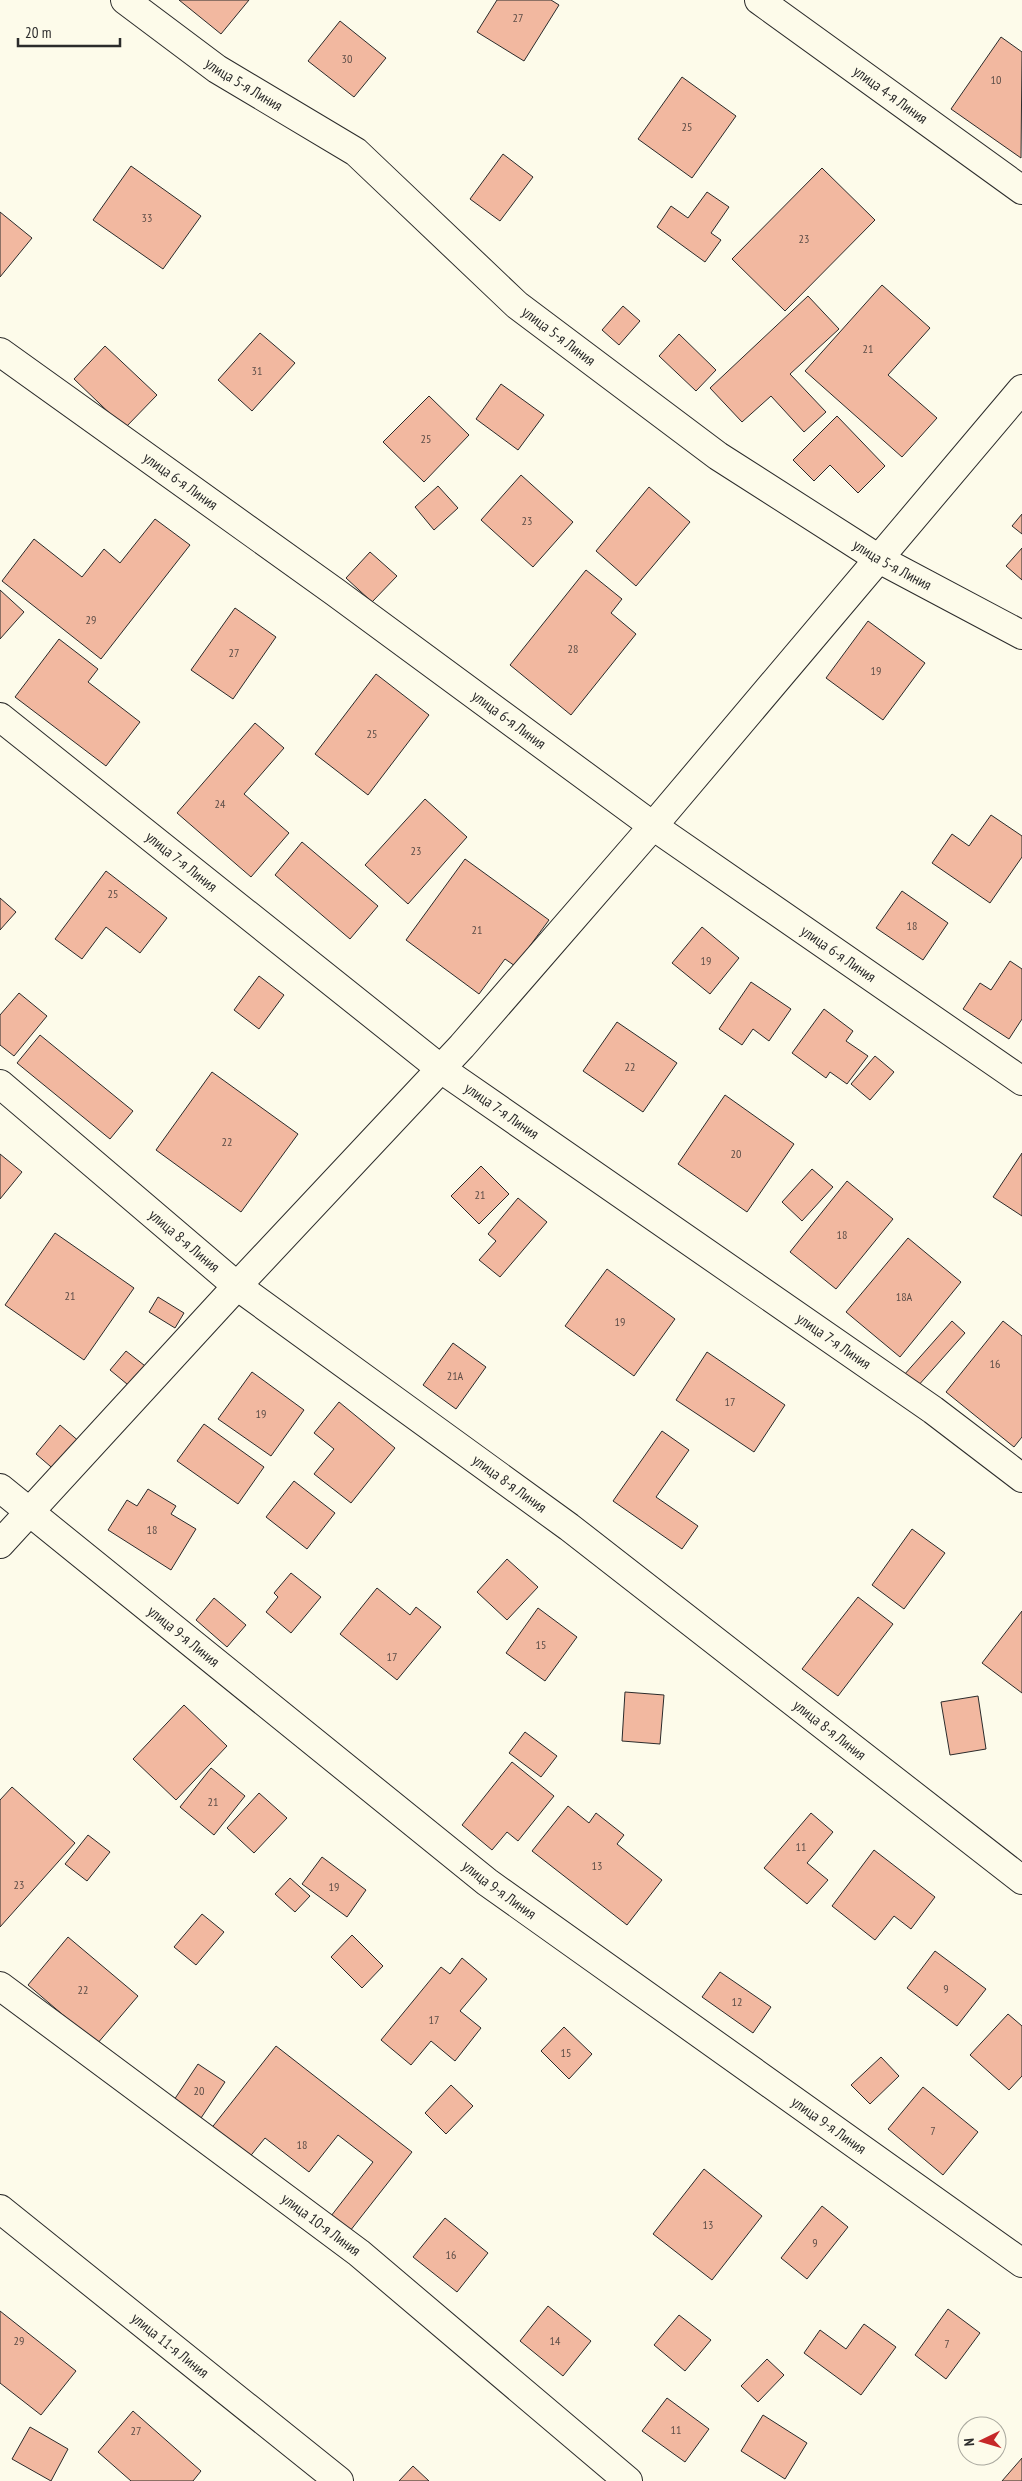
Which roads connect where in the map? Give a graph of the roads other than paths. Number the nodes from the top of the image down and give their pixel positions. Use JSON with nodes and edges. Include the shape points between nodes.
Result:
{"nodes":[{"id":1,"x":125,"y":0,"type":"edge"},
{"id":2,"x":759,"y":0,"type":"edge"},
{"id":3,"x":1022,"y":190,"type":"edge"},
{"id":4,"x":0,"y":352,"type":"edge"},
{"id":5,"x":1022,"y":389,"type":"edge"},
{"id":6,"x":879,"y":559,"type":"junction"},
{"id":7,"x":1022,"y":634,"type":"edge"},
{"id":8,"x":0,"y":717,"type":"edge"},
{"id":9,"x":653,"y":826,"type":"junction"},
{"id":10,"x":441,"y":1069,"type":"junction"},
{"id":11,"x":1022,"y":1081,"type":"edge"},
{"id":12,"x":0,"y":1084,"type":"edge"},
{"id":13,"x":237,"y":1286,"type":"junction"},
{"id":14,"x":1022,"y":1478,"type":"edge"},
{"id":15,"x":0,"y":1488,"type":"edge"},
{"id":16,"x":30,"y":1510,"type":"junction"},
{"id":17,"x":0,"y":1544,"type":"edge"},
{"id":18,"x":1022,"y":1880,"type":"edge"},
{"id":19,"x":0,"y":1986,"type":"edge"},
{"id":20,"x":0,"y":2208,"type":"edge"},
{"id":21,"x":1022,"y":2263,"type":"edge"},
{"id":22,"x":339,"y":2481,"type":"edge"},
{"id":23,"x":628,"y":2481,"type":"edge"}],
"edges":[{"from":1,"to":6,"type":"street","name":"улица 5-я Линия","via":[[217,69],[356,152],[517,305],[718,456]]},
{"from":2,"to":3,"type":"street","name":"улица 4-я Линия"},
{"from":4,"to":9,"type":"street","name":"улица 6-я Линия","via":[[335,592]]},
{"from":5,"to":6,"type":"street"},
{"from":6,"to":7,"type":"street","name":"улица 5-я Линия"},
{"from":6,"to":9,"type":"street"},
{"from":8,"to":10,"type":"street","name":"улица 7-я Линия"},
{"from":9,"to":10,"type":"street"},
{"from":9,"to":11,"type":"street","name":"улица 6-я Линия"},
{"from":10,"to":13,"type":"street"},
{"from":10,"to":14,"type":"street","name":"улица 7-я Линия","via":[[933,1410]]},
{"from":12,"to":13,"type":"street","name":"улица 8-я Линия"},
{"from":13,"to":16,"type":"street"},
{"from":13,"to":18,"type":"street","name":"улица 8-я Линия","via":[[569,1527]]},
{"from":15,"to":16,"type":"street","name":"улица 9-я Линия"},
{"from":16,"to":17,"type":"street"},
{"from":16,"to":21,"type":"street","name":"улица 9-я Линия","via":[[487,1882]]},
{"from":19,"to":23,"type":"street","name":"улица 10-я Линия","via":[[359,2253]]},
{"from":20,"to":22,"type":"street","name":"улица 11-я Линия"}]}
